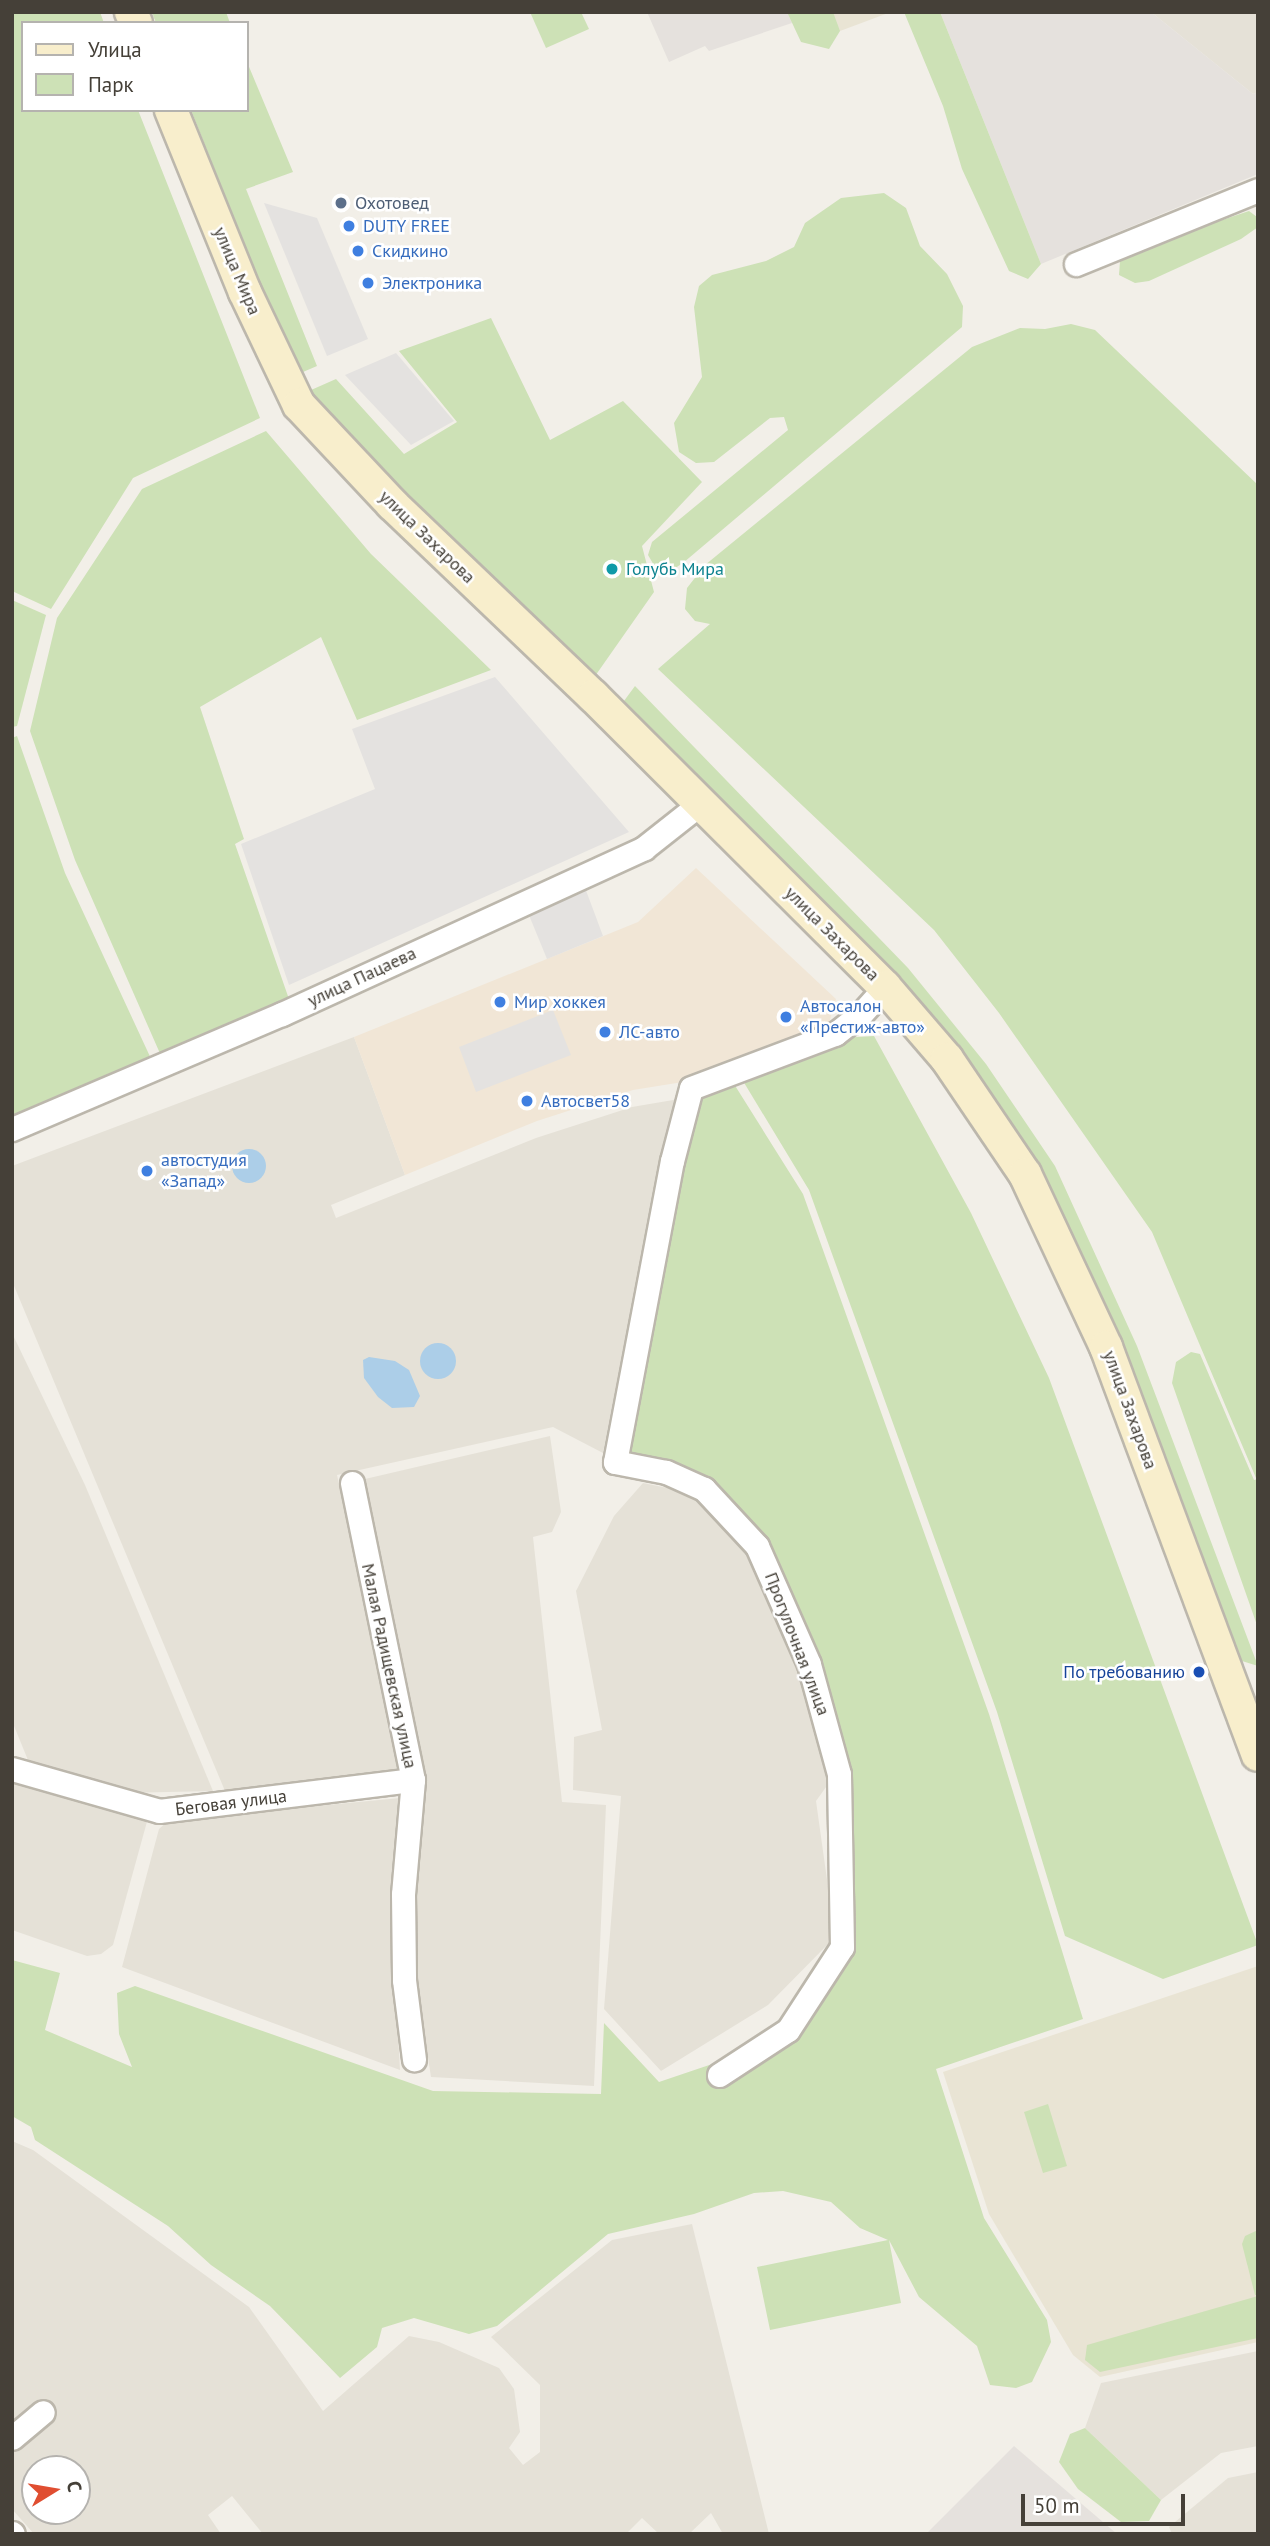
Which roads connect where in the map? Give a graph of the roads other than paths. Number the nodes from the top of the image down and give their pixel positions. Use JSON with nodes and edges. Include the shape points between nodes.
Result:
{"nodes":[{"id":1,"x":172,"y":112,"type":"edge"},
{"id":2,"x":1258,"y":190,"type":"edge"},
{"id":3,"x":1076,"y":264,"type":"dead end"},
{"id":4,"x":316,"y":425,"type":"joint"},
{"id":5,"x":701,"y":803,"type":"junction"},
{"id":6,"x":885,"y":987,"type":"junction"},
{"id":7,"x":12,"y":1129,"type":"edge"},
{"id":8,"x":352,"y":1483,"type":"dead end"},
{"id":9,"x":1258,"y":1755,"type":"edge"},
{"id":10,"x":12,"y":1769,"type":"edge"},
{"id":11,"x":413,"y":1780,"type":"junction"},
{"id":12,"x":414,"y":2059,"type":"dead end"},
{"id":13,"x":719,"y":2075,"type":"dead end"},
{"id":14,"x":43,"y":2412,"type":"dead end"},
{"id":15,"x":12,"y":2438,"type":"edge"}],
"edges":[{"from":1,"to":4,"type":"main road","name":"улица Мира","via":[[285,380]]},
{"from":2,"to":3,"type":"street"},
{"from":4,"to":5,"type":"main road","name":"улица Захарова"},
{"from":5,"to":6,"type":"main road","name":"улица Захарова"},
{"from":5,"to":7,"type":"street","name":"улица Пацаева","via":[[644,848],[282,1014]]},
{"from":6,"to":9,"type":"main road","name":"улица Захарова","via":[[947,1059],[1025,1174],[1106,1347]]},
{"from":6,"to":13,"type":"street","name":"Прогулочная улица","via":[[835,1034],[691,1088],[672,1161],[615,1462],[666,1472],[704,1489],[757,1546],[809,1664],[829,1726],[843,1808],[842,1947],[789,2030]]},
{"from":8,"to":11,"type":"street","name":"Малая Радищевская улица"},
{"from":10,"to":11,"type":"street","name":"Беговая улица","via":[[159,1811]]},
{"from":11,"to":12,"type":"street","name":"Малая Радищевская улица","via":[[403,1894],[404,1980]]},
{"from":14,"to":15,"type":"street"}]}
